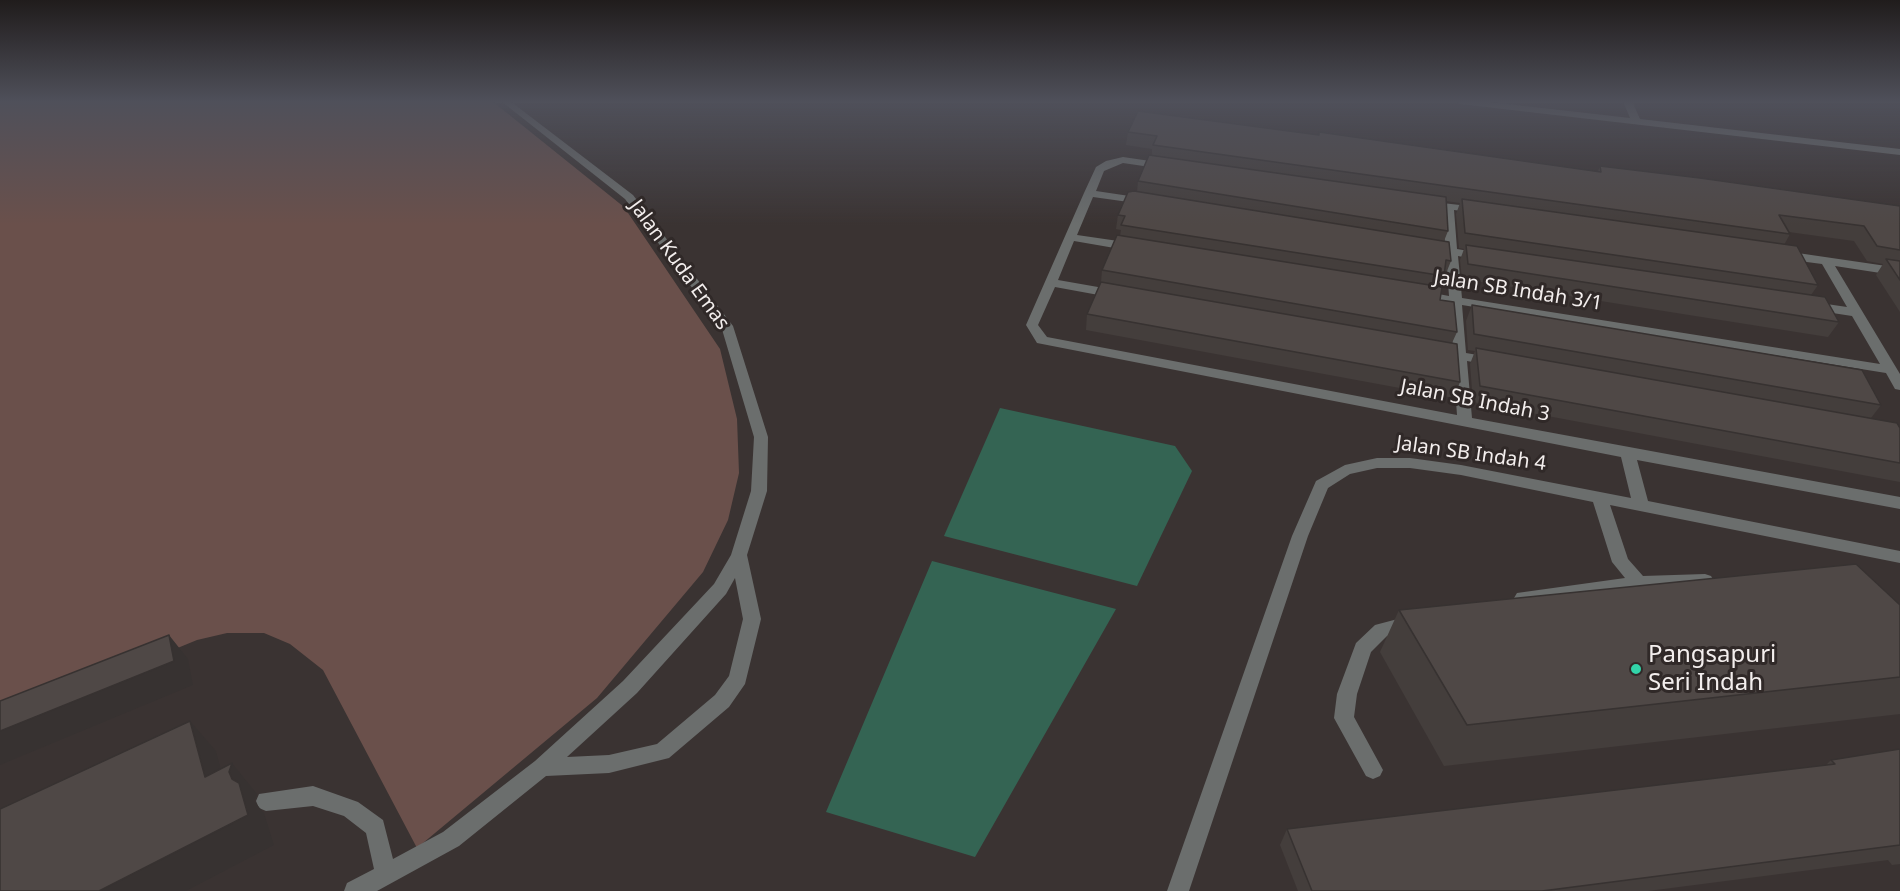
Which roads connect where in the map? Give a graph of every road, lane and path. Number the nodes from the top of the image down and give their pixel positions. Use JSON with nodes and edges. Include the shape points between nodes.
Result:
{"nodes":[{"id":1,"x":559,"y":143,"type":"edge"},
{"id":2,"x":1820,"y":143,"type":"edge"},
{"id":3,"x":1900,"y":152,"type":"edge"},
{"id":4,"x":1180,"y":168,"type":"edge"},
{"id":5,"x":1089,"y":193,"type":"junction"},
{"id":6,"x":1418,"y":202,"type":"edge"},
{"id":7,"x":1158,"y":204,"type":"edge"},
{"id":8,"x":1448,"y":206,"type":"junction"},
{"id":9,"x":1495,"y":213,"type":"edge"},
{"id":10,"x":1070,"y":237,"type":"junction"},
{"id":11,"x":1415,"y":246,"type":"edge"},
{"id":12,"x":1140,"y":249,"type":"edge"},
{"id":13,"x":1450,"y":252,"type":"junction"},
{"id":14,"x":1767,"y":252,"type":"edge"},
{"id":15,"x":1497,"y":258,"type":"edge"},
{"id":16,"x":1826,"y":261,"type":"junction"},
{"id":17,"x":1900,"y":272,"type":"edge"},
{"id":18,"x":1050,"y":282,"type":"junction"},
{"id":19,"x":1407,"y":293,"type":"edge"},
{"id":20,"x":1131,"y":297,"type":"edge"},
{"id":21,"x":1454,"y":301,"type":"junction"},
{"id":22,"x":1800,"y":304,"type":"edge"},
{"id":23,"x":1858,"y":313,"type":"junction"},
{"id":24,"x":1424,"y":349,"type":"edge"},
{"id":25,"x":1459,"y":355,"type":"junction"},
{"id":26,"x":1505,"y":364,"type":"edge"},
{"id":27,"x":1890,"y":370,"type":"junction"},
{"id":28,"x":1900,"y":386,"type":"edge"},
{"id":29,"x":1465,"y":420,"type":"junction"},
{"id":30,"x":1628,"y":453,"type":"junction"},
{"id":31,"x":1599,"y":496,"type":"junction"},
{"id":32,"x":1900,"y":503,"type":"edge"},
{"id":33,"x":1641,"y":505,"type":"junction"},
{"id":34,"x":739,"y":555,"type":"junction"},
{"id":35,"x":1900,"y":557,"type":"edge"},
{"id":36,"x":1724,"y":580,"type":"edge"},
{"id":37,"x":1639,"y":583,"type":"junction"},
{"id":38,"x":1504,"y":600,"type":"edge"},
{"id":39,"x":1427,"y":618,"type":"edge"},
{"id":40,"x":542,"y":767,"type":"junction"},
{"id":41,"x":1372,"y":770,"type":"dead end"},
{"id":42,"x":266,"y":801,"type":"dead end"},
{"id":43,"x":386,"y":875,"type":"junction"},
{"id":44,"x":355,"y":891,"type":"edge"},
{"id":45,"x":1178,"y":891,"type":"edge"}],
"edges":[{"from":1,"to":34,"type":"street","name":"Jalan Kuda Emas","via":[[629,197],[727,326],[761,437],[759,491]]},
{"from":2,"to":3,"type":"street"},
{"from":4,"to":5,"type":"street","via":[[1123,160],[1110,162],[1100,169]]},
{"from":5,"to":7,"type":"street"},
{"from":5,"to":10,"type":"street"},
{"from":6,"to":8,"type":"street"},
{"from":8,"to":9,"type":"street"},
{"from":8,"to":13,"type":"street"},
{"from":10,"to":12,"type":"street"},
{"from":10,"to":18,"type":"street"},
{"from":11,"to":13,"type":"street"},
{"from":13,"to":15,"type":"street"},
{"from":13,"to":21,"type":"street"},
{"from":14,"to":16,"type":"street"},
{"from":16,"to":17,"type":"street"},
{"from":16,"to":23,"type":"street"},
{"from":18,"to":20,"type":"street"},
{"from":18,"to":29,"type":"street","name":"Jalan SB Indah 3","via":[[1032,325],[1042,340]]},
{"from":19,"to":21,"type":"street","name":"Jalan SB Indah 3/1"},
{"from":21,"to":25,"type":"street"},
{"from":21,"to":27,"type":"street","name":"Jalan SB Indah 3/1"},
{"from":22,"to":23,"type":"street"},
{"from":23,"to":27,"type":"street"},
{"from":24,"to":25,"type":"street"},
{"from":25,"to":26,"type":"street"},
{"from":25,"to":29,"type":"street"},
{"from":27,"to":28,"type":"street"},
{"from":29,"to":30,"type":"street","name":"Jalan SB Indah 3"},
{"from":30,"to":32,"type":"street","name":"Jalan SB Indah 3"},
{"from":30,"to":33,"type":"street"},
{"from":31,"to":33,"type":"street","name":"Jalan SB Indah 4"},
{"from":31,"to":37,"type":"street","via":[[1620,562]]},
{"from":31,"to":45,"type":"street","name":"Jalan SB Indah 4","via":[[1410,463],[1377,462],[1345,470],[1322,485],[1300,536]]},
{"from":33,"to":35,"type":"street","name":"Jalan SB Indah 4"},
{"from":34,"to":40,"type":"street","name":"Jalan Kuda Emas","via":[[720,589],[630,687]]},
{"from":34,"to":40,"type":"street","name":"Jalan Kuda Emas","via":[[752,619],[738,678],[722,701],[662,752],[609,764]]},
{"from":36,"to":37,"type":"street"},
{"from":37,"to":38,"type":"street"},
{"from":39,"to":41,"type":"street","via":[[1381,630],[1363,648],[1347,694],[1344,717]]},
{"from":40,"to":43,"type":"street","name":"Jalan Kuda Emas","via":[[451,839]]},
{"from":42,"to":43,"type":"street","via":[[312,796],[351,809],[375,828]]},
{"from":43,"to":44,"type":"street","name":"Jalan Kuda Emas"}]}
